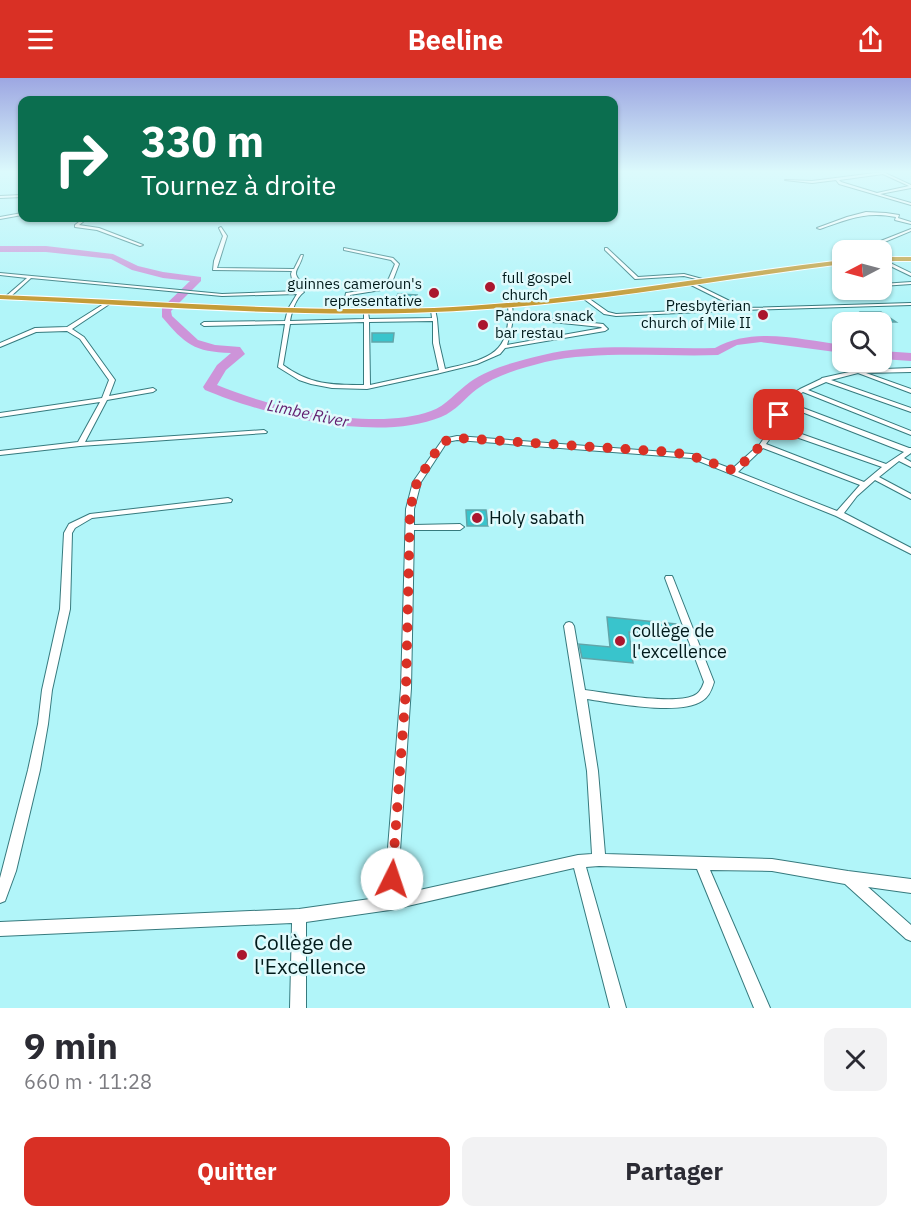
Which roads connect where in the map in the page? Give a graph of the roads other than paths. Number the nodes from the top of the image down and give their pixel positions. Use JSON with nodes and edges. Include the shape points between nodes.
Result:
{"nodes":[{"id":1,"x":853,"y":214,"type":"edge"},
{"id":2,"x":892,"y":214,"type":"edge"},
{"id":3,"x":18,"y":215,"type":"edge"},
{"id":4,"x":0,"y":218,"type":"edge"},
{"id":5,"x":81,"y":222,"type":"edge"},
{"id":6,"x":911,"y":223,"type":"edge"},
{"id":7,"x":221,"y":228,"type":"dead end"},
{"id":8,"x":819,"y":228,"type":"dead end"},
{"id":9,"x":911,"y":230,"type":"edge"},
{"id":10,"x":887,"y":240,"type":"edge"},
{"id":11,"x":141,"y":245,"type":"dead end"},
{"id":12,"x":345,"y":249,"type":"dead end"},
{"id":13,"x":606,"y":249,"type":"dead end"},
{"id":14,"x":302,"y":256,"type":"dead end"},
{"id":15,"x":911,"y":258,"type":"edge"},
{"id":16,"x":892,"y":259,"type":"edge"},
{"id":17,"x":832,"y":263,"type":"edge"},
{"id":18,"x":892,"y":265,"type":"edge"},
{"id":19,"x":295,"y":270,"type":"junction"},
{"id":20,"x":0,"y":274,"type":"edge"},
{"id":21,"x":911,"y":274,"type":"edge"},
{"id":22,"x":29,"y":278,"type":"junction"},
{"id":23,"x":704,"y":280,"type":"junction"},
{"id":24,"x":689,"y":282,"type":"junction"},
{"id":25,"x":911,"y":283,"type":"edge"},
{"id":26,"x":892,"y":284,"type":"edge"},
{"id":27,"x":302,"y":292,"type":"junction"},
{"id":28,"x":582,"y":296,"type":"junction"},
{"id":29,"x":4,"y":297,"type":"edge"},
{"id":30,"x":112,"y":301,"type":"junction"},
{"id":31,"x":911,"y":304,"type":"edge"},
{"id":32,"x":510,"y":305,"type":"junction"},
{"id":33,"x":290,"y":309,"type":"junction"},
{"id":34,"x":743,"y":309,"type":"junction"},
{"id":35,"x":344,"y":311,"type":"junction"},
{"id":36,"x":434,"y":315,"type":"junction"},
{"id":37,"x":512,"y":315,"type":"junction"},
{"id":38,"x":367,"y":316,"type":"junction"},
{"id":39,"x":287,"y":322,"type":"junction"},
{"id":40,"x":204,"y":324,"type":"dead end"},
{"id":41,"x":68,"y":329,"type":"junction"},
{"id":42,"x":0,"y":345,"type":"edge"},
{"id":43,"x":502,"y":347,"type":"junction"},
{"id":44,"x":442,"y":370,"type":"junction"},
{"id":45,"x":892,"y":370,"type":"joint"},
{"id":46,"x":911,"y":370,"type":"edge"},
{"id":47,"x":852,"y":372,"type":"edge"},
{"id":48,"x":859,"y":372,"type":"edge"},
{"id":49,"x":911,"y":375,"type":"edge"},
{"id":50,"x":823,"y":379,"type":"junction"},
{"id":51,"x":367,"y":387,"type":"junction"},
{"id":52,"x":153,"y":390,"type":"dead end"},
{"id":53,"x":802,"y":390,"type":"junction"},
{"id":54,"x":911,"y":391,"type":"edge"},
{"id":55,"x":105,"y":399,"type":"junction"},
{"id":56,"x":782,"y":402,"type":"junction"},
{"id":57,"x":911,"y":410,"type":"edge"},
{"id":58,"x":0,"y":415,"type":"edge"},
{"id":59,"x":775,"y":427,"type":"junction"},
{"id":60,"x":264,"y":432,"type":"dead end"},
{"id":61,"x":911,"y":433,"type":"edge"},
{"id":62,"x":80,"y":444,"type":"junction"},
{"id":63,"x":762,"y":445,"type":"junction"},
{"id":64,"x":910,"y":451,"type":"edge"},
{"id":65,"x":0,"y":453,"type":"edge"},
{"id":66,"x":900,"y":459,"type":"junction"},
{"id":67,"x":911,"y":465,"type":"edge"},
{"id":68,"x":888,"y":467,"type":"junction"},
{"id":69,"x":735,"y":471,"type":"junction"},
{"id":70,"x":874,"y":477,"type":"junction"},
{"id":71,"x":864,"y":484,"type":"junction"},
{"id":72,"x":911,"y":496,"type":"edge"},
{"id":73,"x":228,"y":500,"type":"dead end"},
{"id":74,"x":839,"y":514,"type":"junction"},
{"id":75,"x":460,"y":527,"type":"dead end"},
{"id":76,"x":409,"y":528,"type":"junction"},
{"id":77,"x":911,"y":551,"type":"edge"},
{"id":78,"x":669,"y":578,"type":"dead end"},
{"id":79,"x":569,"y":626,"type":"dead end"},
{"id":80,"x":581,"y":694,"type":"junction"},
{"id":81,"x":599,"y":860,"type":"junction"},
{"id":82,"x":578,"y":861,"type":"junction"},
{"id":83,"x":701,"y":863,"type":"junction"},
{"id":84,"x":848,"y":878,"type":"junction"},
{"id":85,"x":911,"y":886,"type":"edge"},
{"id":86,"x":0,"y":896,"type":"edge"},
{"id":87,"x":390,"y":903,"type":"junction"},
{"id":88,"x":299,"y":916,"type":"junction"},
{"id":89,"x":0,"y":929,"type":"edge"},
{"id":90,"x":911,"y":934,"type":"edge"},
{"id":91,"x":298,"y":1008,"type":"edge"},
{"id":92,"x":618,"y":1008,"type":"edge"},
{"id":93,"x":762,"y":1008,"type":"edge"}],
"edges":[{"from":1,"to":8,"type":"street"},
{"from":2,"to":6,"type":"street"},
{"from":3,"to":4,"type":"street"},
{"from":5,"to":11,"type":"street","via":[[76,226],[98,229]]},
{"from":7,"to":19,"type":"street","via":[[225,236],[216,268]]},
{"from":9,"to":10,"type":"street"},
{"from":12,"to":35,"type":"street","via":[[392,259],[397,264],[389,284],[348,294]]},
{"from":13,"to":23,"type":"street","via":[[637,278],[678,274]]},
{"from":14,"to":19,"type":"street"},
{"from":15,"to":16,"type":"highway"},
{"from":17,"to":23,"type":"highway"},
{"from":18,"to":21,"type":"street"},
{"from":19,"to":27,"type":"street","via":[[294,278],[302,284]]},
{"from":20,"to":22,"type":"street"},
{"from":22,"to":27,"type":"street","via":[[222,295]]},
{"from":22,"to":29,"type":"street"},
{"from":23,"to":24,"type":"highway"},
{"from":24,"to":28,"type":"highway"},
{"from":24,"to":34,"type":"street"},
{"from":25,"to":26,"type":"street"},
{"from":27,"to":33,"type":"street"},
{"from":28,"to":32,"type":"highway"},
{"from":28,"to":34,"type":"street","via":[[606,313],[616,315]]},
{"from":29,"to":30,"type":"highway"},
{"from":30,"to":33,"type":"highway"},
{"from":30,"to":41,"type":"street"},
{"from":31,"to":34,"type":"street"},
{"from":32,"to":36,"type":"highway"},
{"from":32,"to":37,"type":"street"},
{"from":33,"to":35,"type":"highway"},
{"from":33,"to":39,"type":"street"},
{"from":35,"to":38,"type":"highway"},
{"from":36,"to":38,"type":"highway"},
{"from":36,"to":44,"type":"street"},
{"from":37,"to":43,"type":"street"},
{"from":37,"to":43,"type":"street","via":[[605,329]]},
{"from":38,"to":39,"type":"street"},
{"from":38,"to":51,"type":"street"},
{"from":39,"to":40,"type":"street"},
{"from":39,"to":51,"type":"street","via":[[279,363],[282,368],[319,386]]},
{"from":41,"to":42,"type":"street","via":[[35,330]]},
{"from":41,"to":55,"type":"street","via":[[82,338],[112,380]]},
{"from":43,"to":44,"type":"street","via":[[490,358]]},
{"from":44,"to":51,"type":"street"},
{"from":45,"to":46,"type":"street"},
{"from":45,"to":49,"type":"street"},
{"from":47,"to":50,"type":"street"},
{"from":48,"to":54,"type":"street"},
{"from":50,"to":53,"type":"street"},
{"from":50,"to":57,"type":"street"},
{"from":52,"to":55,"type":"street"},
{"from":53,"to":56,"type":"street"},
{"from":53,"to":61,"type":"street"},
{"from":55,"to":58,"type":"street"},
{"from":55,"to":62,"type":"street"},
{"from":56,"to":59,"type":"street"},
{"from":56,"to":64,"type":"street"},
{"from":59,"to":63,"type":"street"},
{"from":59,"to":68,"type":"street"},
{"from":60,"to":62,"type":"street"},
{"from":62,"to":65,"type":"street"},
{"from":63,"to":69,"type":"street"},
{"from":63,"to":71,"type":"street"},
{"from":64,"to":66,"type":"street"},
{"from":66,"to":67,"type":"street"},
{"from":66,"to":68,"type":"street"},
{"from":68,"to":70,"type":"street"},
{"from":69,"to":74,"type":"street"},
{"from":69,"to":76,"type":"street","via":[[671,452],[449,439],[442,442],[417,482]]},
{"from":70,"to":71,"type":"street"},
{"from":70,"to":72,"type":"street"},
{"from":71,"to":74,"type":"street"},
{"from":73,"to":86,"type":"street","via":[[90,516],[72,526],[68,533],[65,609],[47,690],[44,724]]},
{"from":74,"to":77,"type":"street"},
{"from":75,"to":76,"type":"street"},
{"from":76,"to":87,"type":"street","via":[[406,688]]},
{"from":78,"to":80,"type":"street","via":[[709,682],[707,690],[696,700],[680,703]]},
{"from":79,"to":80,"type":"street"},
{"from":80,"to":81,"type":"street","via":[[592,760]]},
{"from":81,"to":82,"type":"street"},
{"from":81,"to":83,"type":"street"},
{"from":82,"to":87,"type":"street"},
{"from":82,"to":92,"type":"street"},
{"from":83,"to":84,"type":"street","via":[[772,865]]},
{"from":83,"to":93,"type":"street"},
{"from":84,"to":85,"type":"street"},
{"from":84,"to":90,"type":"street"},
{"from":87,"to":88,"type":"street"},
{"from":88,"to":89,"type":"street"},
{"from":88,"to":91,"type":"street"}]}
